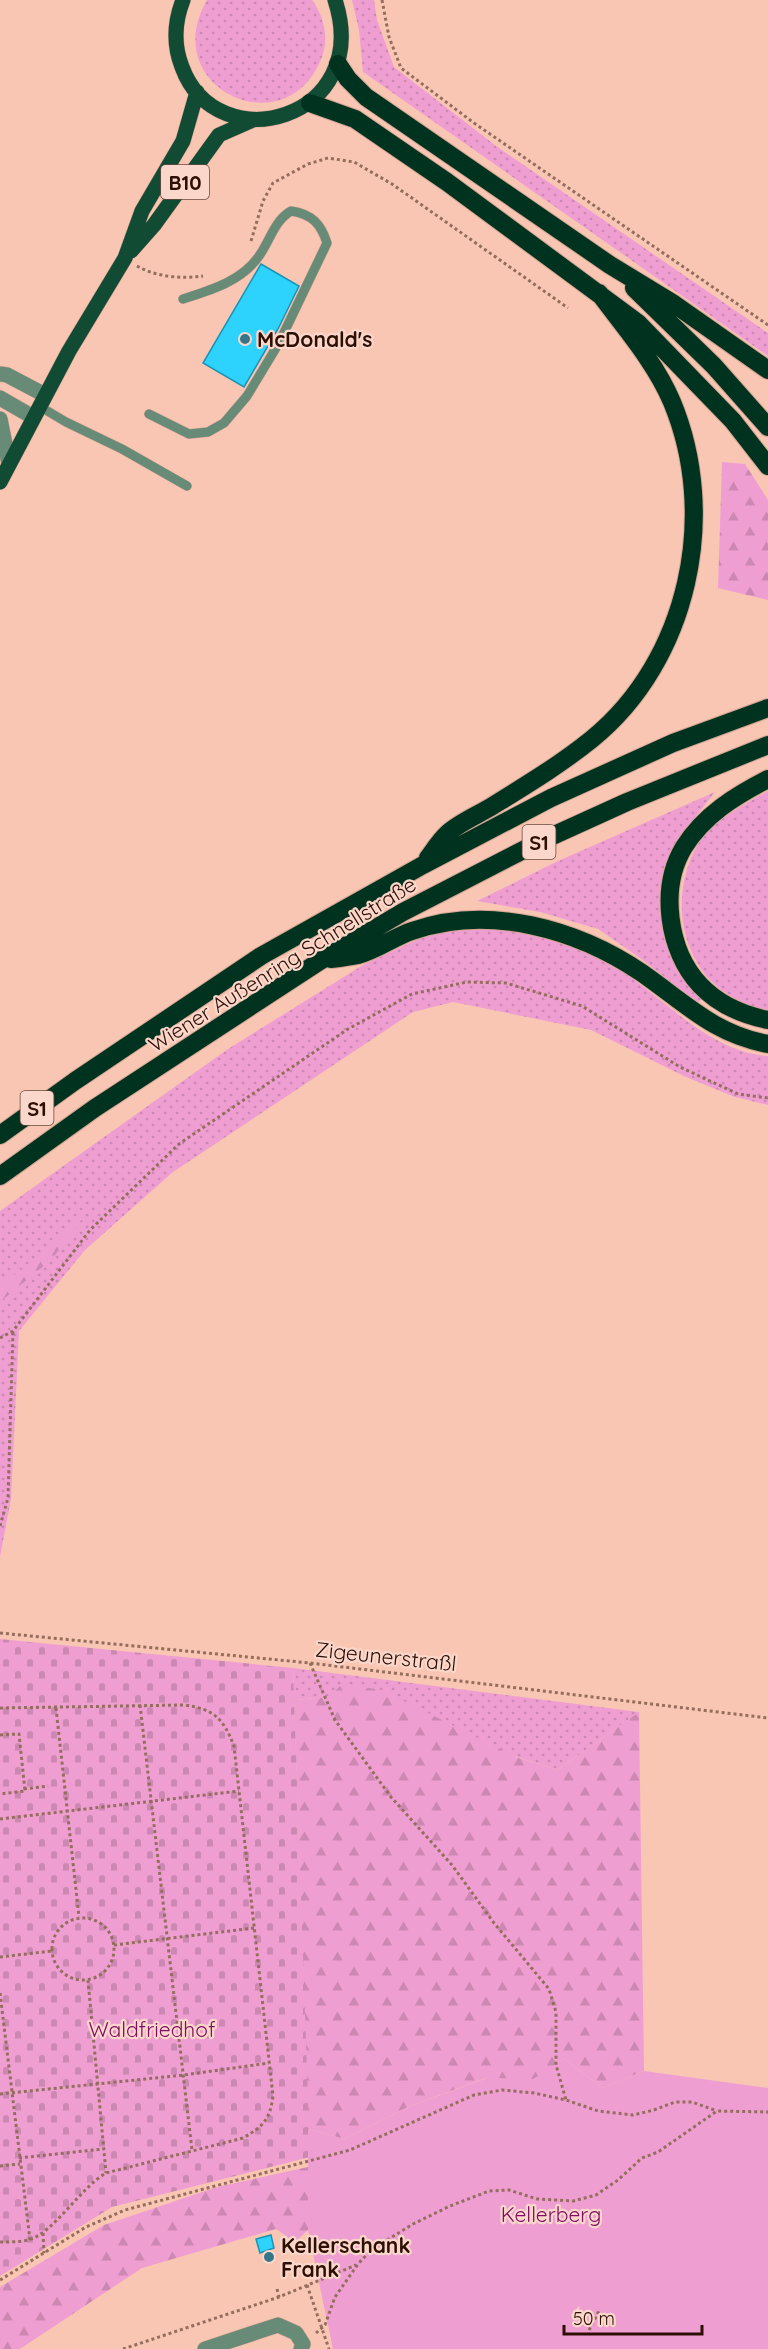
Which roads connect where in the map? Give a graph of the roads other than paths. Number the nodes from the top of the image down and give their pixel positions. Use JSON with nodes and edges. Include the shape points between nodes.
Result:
{"nodes":[{"id":1,"x":336,"y":0,"type":"edge"},
{"id":2,"x":178,"y":4,"type":"edge"},
{"id":3,"x":338,"y":64,"type":"junction"},
{"id":4,"x":197,"y":92,"type":"junction"},
{"id":5,"x":310,"y":103,"type":"junction"},
{"id":6,"x":254,"y":120,"type":"junction"},
{"id":7,"x":125,"y":258,"type":"junction"},
{"id":8,"x":610,"y":265,"type":"junction"},
{"id":9,"x":599,"y":292,"type":"junction"},
{"id":10,"x":183,"y":299,"type":"dead end"},
{"id":11,"x":768,"y":370,"type":"edge"},
{"id":12,"x":0,"y":374,"type":"edge"},
{"id":13,"x":0,"y":398,"type":"edge"},
{"id":14,"x":39,"y":406,"type":"junction"},
{"id":15,"x":149,"y":414,"type":"dead end"},
{"id":16,"x":0,"y":419,"type":"edge"},
{"id":17,"x":768,"y":427,"type":"edge"},
{"id":18,"x":9,"y":464,"type":"junction"},
{"id":19,"x":768,"y":466,"type":"edge"},
{"id":20,"x":0,"y":482,"type":"edge"},
{"id":21,"x":187,"y":486,"type":"dead end"},
{"id":22,"x":768,"y":708,"type":"edge"},
{"id":23,"x":768,"y":745,"type":"edge"},
{"id":24,"x":768,"y":779,"type":"edge"},
{"id":25,"x":423,"y":865,"type":"junction"},
{"id":26,"x":320,"y":961,"type":"junction"},
{"id":27,"x":768,"y":1020,"type":"edge"},
{"id":28,"x":768,"y":1044,"type":"edge"},
{"id":29,"x":0,"y":1135,"type":"edge"},
{"id":30,"x":0,"y":1176,"type":"edge"},
{"id":31,"x":302,"y":2347,"type":"edge"},
{"id":32,"x":205,"y":2349,"type":"edge"}],
"edges":[{"from":1,"to":3,"type":"main road","number":"B10","via":[[343,42]]},
{"from":2,"to":4,"type":"main road","number":"B10","via":[[177,54],[184,75]]},
{"from":3,"to":5,"type":"main road","number":"B10","via":[[327,86]]},
{"from":3,"to":8,"type":"highway","via":[[366,97]]},
{"from":4,"to":6,"type":"main road","number":"B10","via":[[233,116]]},
{"from":4,"to":7,"type":"main road","number":"B10","via":[[183,141],[142,211]]},
{"from":5,"to":6,"type":"main road","number":"B10","via":[[292,113]]},
{"from":5,"to":9,"type":"highway","via":[[355,119]]},
{"from":6,"to":7,"type":"main road","number":"B10","via":[[219,135],[154,225]]},
{"from":7,"to":14,"type":"main road","number":"B10"},
{"from":8,"to":11,"type":"highway"},
{"from":8,"to":17,"type":"highway","via":[[714,366]]},
{"from":9,"to":19,"type":"highway","via":[[638,323],[688,373]]},
{"from":9,"to":25,"type":"highway","via":[[660,378],[682,432],[694,499],[691,558],[676,619],[656,661],[616,716],[569,757],[448,833]]},
{"from":10,"to":15,"type":"lane","via":[[231,282],[258,258],[276,225],[291,212],[303,213],[322,227],[327,243],[279,343],[247,396],[224,423],[208,432],[189,434]]},
{"from":12,"to":14,"type":"street","via":[[7,375]]},
{"from":13,"to":14,"type":"street"},
{"from":14,"to":18,"type":"main road","number":"B10"},
{"from":14,"to":21,"type":"lane"},
{"from":16,"to":18,"type":"street"},
{"from":18,"to":20,"type":"main road","number":"B10"},
{"from":22,"to":25,"type":"highway","name":"Wiener Außenring Schnellstraße","number":"S1","via":[[673,743],[551,798]]},
{"from":23,"to":26,"type":"highway","name":"Wiener Außenring Schnellstraße","number":"S1","via":[[539,842],[403,912]]},
{"from":24,"to":27,"type":"highway","via":[[721,806],[693,833],[675,869],[670,910],[679,949],[700,985],[735,1011]]},
{"from":25,"to":29,"type":"highway","name":"Wiener Außenring Schnellstraße","number":"S1","via":[[261,956]]},
{"from":26,"to":28,"type":"highway","via":[[359,955],[412,930],[439,924],[474,921],[529,925],[584,940],[632,967],[731,1034]]},
{"from":26,"to":30,"type":"highway","name":"Wiener Außenring Schnellstraße","number":"S1","via":[[95,1108]]},
{"from":31,"to":32,"type":"street","via":[[296,2332],[278,2325]]}]}
